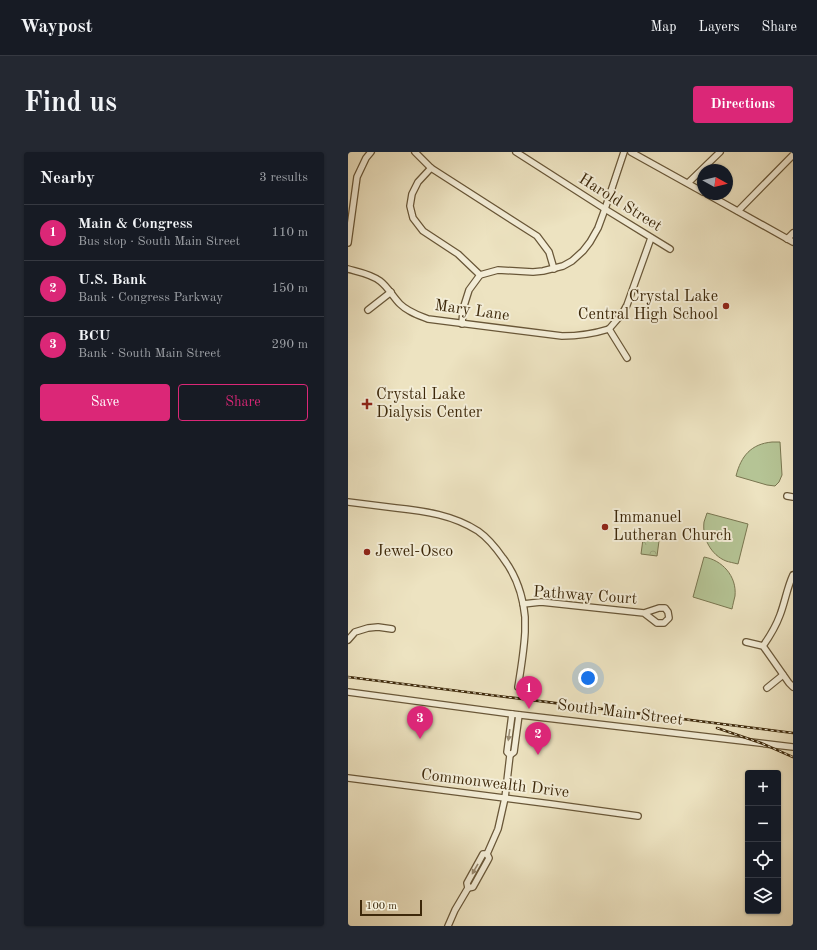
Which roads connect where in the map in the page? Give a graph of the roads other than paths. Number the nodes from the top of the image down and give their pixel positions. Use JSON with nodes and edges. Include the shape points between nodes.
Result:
{"nodes":[{"id":1,"x":371,"y":152,"type":"edge"},
{"id":2,"x":415,"y":152,"type":"edge"},
{"id":3,"x":516,"y":152,"type":"edge"},
{"id":4,"x":624,"y":152,"type":"edge"},
{"id":5,"x":630,"y":152,"type":"edge"},
{"id":6,"x":720,"y":152,"type":"edge"},
{"id":7,"x":793,"y":156,"type":"edge"},
{"id":8,"x":431,"y":168,"type":"junction"},
{"id":9,"x":688,"y":183,"type":"junction"},
{"id":10,"x":697,"y":188,"type":"edge"},
{"id":11,"x":718,"y":200,"type":"edge"},
{"id":12,"x":605,"y":209,"type":"junction"},
{"id":13,"x":738,"y":211,"type":"junction"},
{"id":14,"x":793,"y":233,"type":"edge"},
{"id":15,"x":651,"y":238,"type":"junction"},
{"id":16,"x":787,"y":239,"type":"junction"},
{"id":17,"x":793,"y":242,"type":"edge"},
{"id":18,"x":348,"y":243,"type":"edge"},
{"id":19,"x":670,"y":249,"type":"dead end"},
{"id":20,"x":348,"y":269,"type":"edge"},
{"id":21,"x":554,"y":269,"type":"junction"},
{"id":22,"x":480,"y":275,"type":"junction"},
{"id":23,"x":391,"y":292,"type":"junction"},
{"id":24,"x":368,"y":310,"type":"dead end"},
{"id":25,"x":462,"y":324,"type":"junction"},
{"id":26,"x":609,"y":329,"type":"junction"},
{"id":27,"x":627,"y":358,"type":"dead end"},
{"id":28,"x":348,"y":502,"type":"edge"},
{"id":29,"x":793,"y":575,"type":"edge"},
{"id":30,"x":523,"y":604,"type":"junction"},
{"id":31,"x":644,"y":613,"type":"dead end"},
{"id":32,"x":392,"y":629,"type":"dead end"},
{"id":33,"x":348,"y":640,"type":"edge"},
{"id":34,"x":746,"y":642,"type":"dead end"},
{"id":35,"x":763,"y":646,"type":"junction"},
{"id":36,"x":783,"y":675,"type":"junction"},
{"id":37,"x":518,"y":687,"type":"dead end"},
{"id":38,"x":793,"y":687,"type":"edge"},
{"id":39,"x":767,"y":688,"type":"dead end"},
{"id":40,"x":348,"y":692,"type":"edge"},
{"id":41,"x":512,"y":714,"type":"junction"},
{"id":42,"x":519,"y":715,"type":"junction"},
{"id":43,"x":793,"y":747,"type":"edge"},
{"id":44,"x":510,"y":756,"type":"junction"},
{"id":45,"x":348,"y":778,"type":"edge"},
{"id":46,"x":505,"y":798,"type":"junction"},
{"id":47,"x":638,"y":816,"type":"dead end"},
{"id":48,"x":448,"y":926,"type":"edge"}],
"edges":[{"from":1,"to":18,"type":"street","via":[[357,177]]},
{"from":2,"to":8,"type":"street"},
{"from":3,"to":12,"type":"street","name":"Harold Street"},
{"from":4,"to":12,"type":"street"},
{"from":5,"to":9,"type":"street"},
{"from":6,"to":9,"type":"street"},
{"from":7,"to":13,"type":"street"},
{"from":8,"to":21,"type":"street","via":[[537,236],[548,252]]},
{"from":8,"to":22,"type":"street","via":[[418,182],[412,194],[410,206],[413,218],[423,232],[458,254]]},
{"from":9,"to":10,"type":"street"},
{"from":11,"to":13,"type":"street"},
{"from":12,"to":15,"type":"street","name":"Harold Street"},
{"from":12,"to":21,"type":"street","via":[[598,228],[583,251],[572,261]]},
{"from":13,"to":16,"type":"street"},
{"from":14,"to":16,"type":"street"},
{"from":15,"to":19,"type":"street","name":"Harold Street"},
{"from":15,"to":26,"type":"street","via":[[627,305]]},
{"from":16,"to":17,"type":"street"},
{"from":20,"to":23,"type":"street","name":"Mary Lane","via":[[373,276]]},
{"from":21,"to":22,"type":"street","via":[[543,272],[498,270]]},
{"from":22,"to":25,"type":"street","via":[[469,290],[463,309]]},
{"from":23,"to":24,"type":"street"},
{"from":23,"to":25,"type":"street","name":"Mary Lane","via":[[410,312],[428,319]]},
{"from":25,"to":26,"type":"street","name":"Mary Lane","via":[[562,336],[585,335]]},
{"from":26,"to":27,"type":"street"},
{"from":28,"to":30,"type":"street","via":[[436,514],[463,523],[491,543],[510,568]]},
{"from":29,"to":35,"type":"street","via":[[775,626]]},
{"from":30,"to":31,"type":"street","name":"Pathway Court","via":[[541,602]]},
{"from":30,"to":37,"type":"street","via":[[524,644]]},
{"from":32,"to":33,"type":"street","via":[[368,628],[355,632]]},
{"from":34,"to":35,"type":"street"},
{"from":35,"to":36,"type":"street"},
{"from":36,"to":38,"type":"street"},
{"from":36,"to":39,"type":"street"},
{"from":40,"to":41,"type":"street","name":"South Main Street"},
{"from":41,"to":42,"type":"street","name":"South Main Street"},
{"from":41,"to":44,"type":"street","one_way":true,"via":[[507,752]]},
{"from":42,"to":43,"type":"street","name":"South Main Street"},
{"from":42,"to":44,"type":"street","via":[[514,752]]},
{"from":44,"to":46,"type":"street"},
{"from":45,"to":46,"type":"street","name":"Commonwealth Drive"},
{"from":46,"to":47,"type":"street","name":"Commonwealth Drive"},
{"from":46,"to":48,"type":"street","via":[[498,828],[487,854],[489,858],[473,887],[468,888]]}]}
